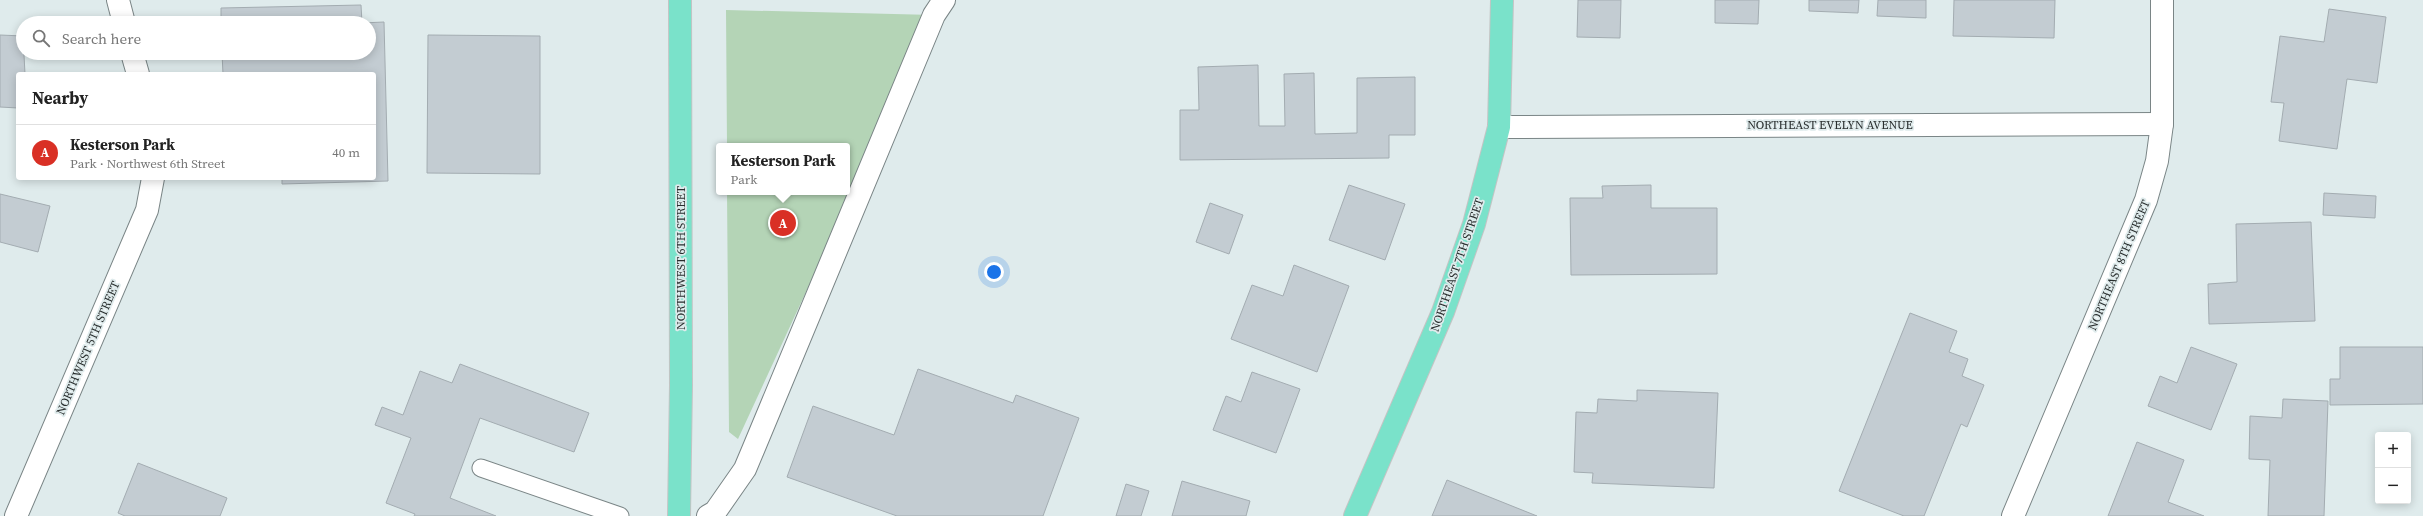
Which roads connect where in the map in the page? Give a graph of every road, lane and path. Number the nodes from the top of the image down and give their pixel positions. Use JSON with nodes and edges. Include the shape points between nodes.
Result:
{"nodes":[{"id":1,"x":118,"y":0,"type":"edge"},
{"id":2,"x":680,"y":0,"type":"edge"},
{"id":3,"x":944,"y":0,"type":"edge"},
{"id":4,"x":1502,"y":0,"type":"edge"},
{"id":5,"x":2162,"y":0,"type":"edge"},
{"id":6,"x":122,"y":16,"type":"edge"},
{"id":7,"x":134,"y":60,"type":"edge"},
{"id":8,"x":137,"y":72,"type":"edge"},
{"id":9,"x":2162,"y":124,"type":"junction"},
{"id":10,"x":1499,"y":127,"type":"junction"},
{"id":11,"x":153,"y":180,"type":"edge"},
{"id":12,"x":481,"y":468,"type":"dead end"},
{"id":13,"x":16,"y":516,"type":"edge"},
{"id":14,"x":620,"y":516,"type":"edge"},
{"id":15,"x":679,"y":516,"type":"edge"},
{"id":16,"x":708,"y":516,"type":"edge"},
{"id":17,"x":1355,"y":516,"type":"edge"},
{"id":18,"x":2013,"y":516,"type":"edge"}],
"edges":[{"from":1,"to":6,"type":"street"},
{"from":2,"to":15,"type":"highway","name":"NORTHWEST 6TH STREET"},
{"from":3,"to":16,"type":"street","via":[[934,15],[745,469],[714,512]]},
{"from":4,"to":10,"type":"highway","name":"NORTHEAST 7TH STREET"},
{"from":5,"to":9,"type":"street","name":"NORTHEAST 8TH STREET"},
{"from":7,"to":8,"type":"street"},
{"from":9,"to":10,"type":"street","name":"NORTHEAST EVELYN AVENUE"},
{"from":9,"to":18,"type":"street","name":"NORTHEAST 8TH STREET","via":[[2157,161],[2146,200]]},
{"from":10,"to":17,"type":"highway","name":"NORTHEAST 7TH STREET","via":[[1474,224],[1443,312]]},
{"from":11,"to":13,"type":"street","name":"NORTHWEST 5TH STREET","via":[[147,210]]},
{"from":12,"to":14,"type":"lane"}]}
